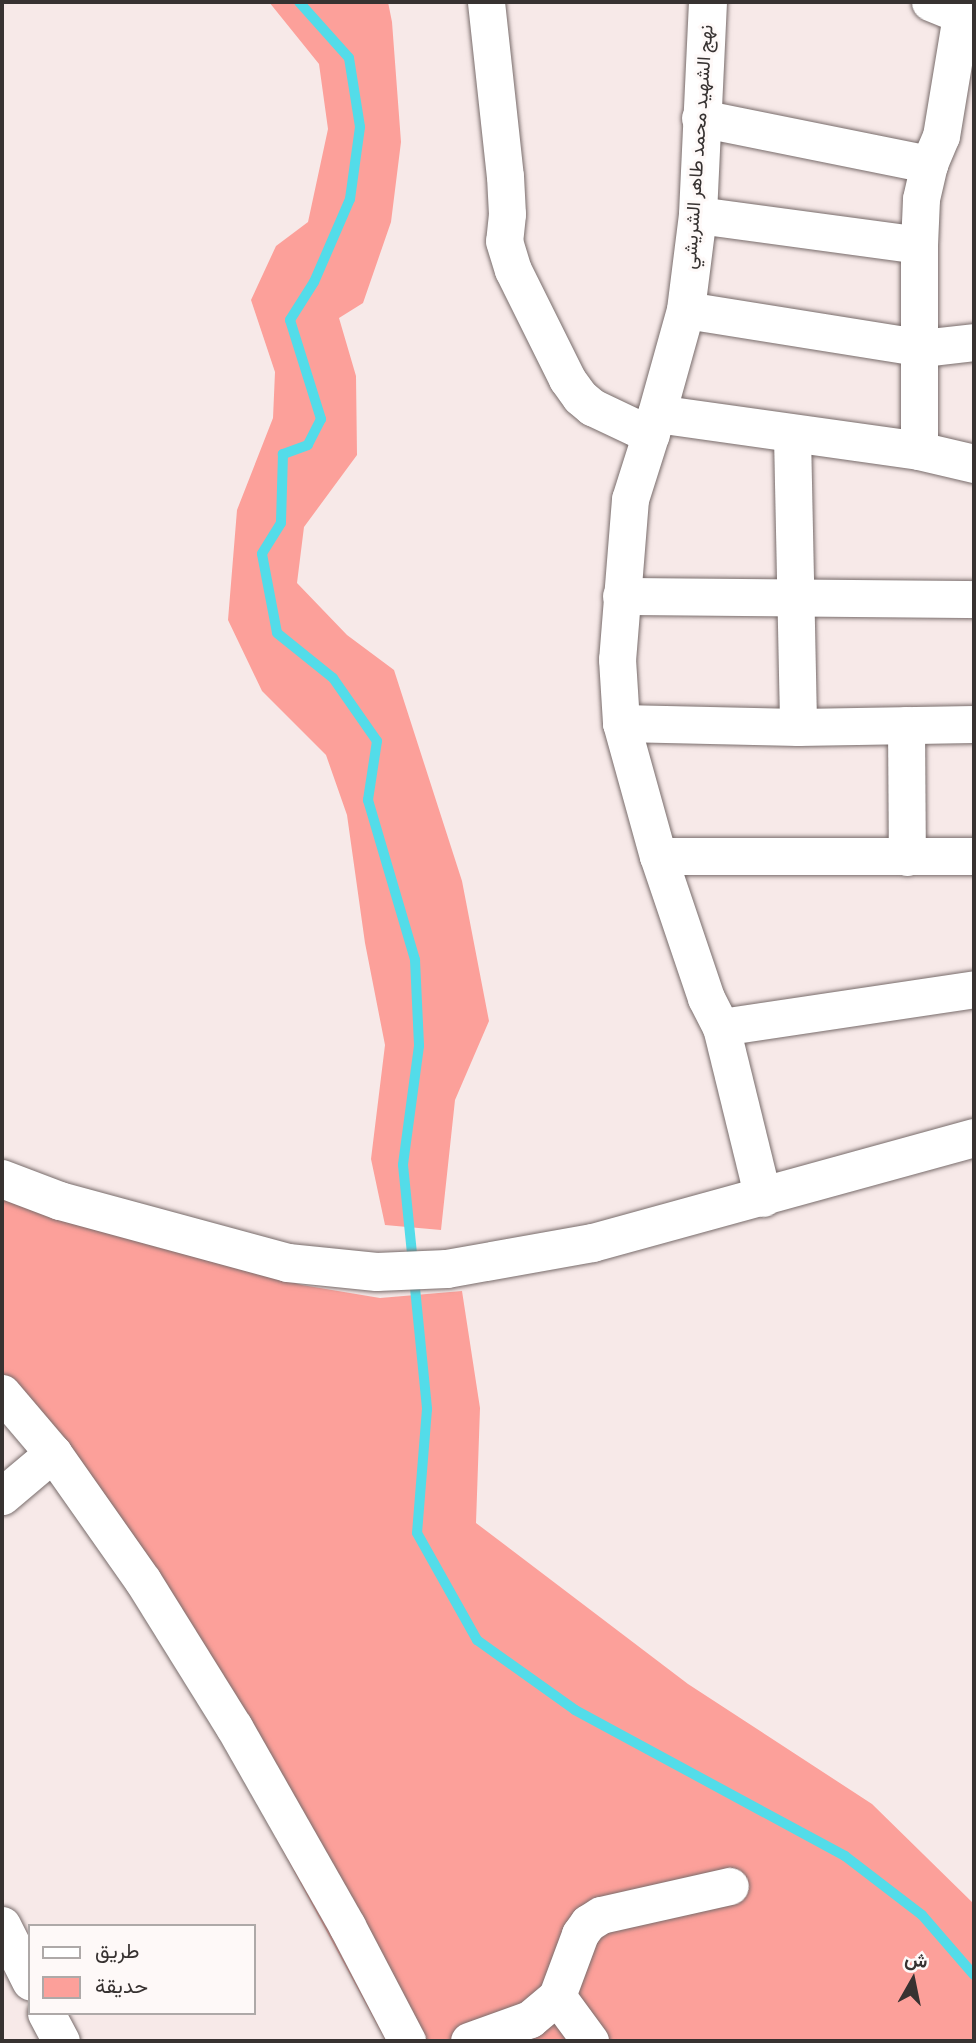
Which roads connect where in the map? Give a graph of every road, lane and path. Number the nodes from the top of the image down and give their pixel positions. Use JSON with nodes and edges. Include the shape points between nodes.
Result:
{"nodes":[{"id":1,"x":486,"y":2,"type":"edge"},
{"id":2,"x":708,"y":2,"type":"edge"},
{"id":3,"x":955,"y":12,"type":"edge"},
{"id":4,"x":700,"y":118,"type":"junction"},
{"id":5,"x":929,"y":164,"type":"junction"},
{"id":6,"x":698,"y":215,"type":"junction"},
{"id":7,"x":919,"y":245,"type":"junction"},
{"id":8,"x":685,"y":310,"type":"junction"},
{"id":9,"x":974,"y":342,"type":"edge"},
{"id":10,"x":922,"y":348,"type":"junction"},
{"id":11,"x":654,"y":425,"type":"junction"},
{"id":12,"x":792,"y":435,"type":"junction"},
{"id":13,"x":919,"y":452,"type":"junction"},
{"id":14,"x":974,"y":464,"type":"edge"},
{"id":15,"x":796,"y":595,"type":"junction"},
{"id":16,"x":621,"y":596,"type":"junction"},
{"id":17,"x":974,"y":598,"type":"edge"},
{"id":18,"x":621,"y":723,"type":"junction"},
{"id":19,"x":974,"y":724,"type":"edge"},
{"id":20,"x":906,"y":725,"type":"junction"},
{"id":21,"x":798,"y":727,"type":"junction"},
{"id":22,"x":658,"y":856,"type":"junction"},
{"id":23,"x":974,"y":856,"type":"edge"},
{"id":24,"x":907,"y":857,"type":"junction"},
{"id":25,"x":974,"y":989,"type":"edge"},
{"id":26,"x":721,"y":1027,"type":"junction"},
{"id":27,"x":974,"y":1138,"type":"edge"},
{"id":28,"x":2,"y":1179,"type":"edge"},
{"id":29,"x":763,"y":1198,"type":"junction"},
{"id":30,"x":2,"y":1392,"type":"edge"},
{"id":31,"x":53,"y":1454,"type":"junction"},
{"id":32,"x":2,"y":1496,"type":"edge"},
{"id":33,"x":730,"y":1886,"type":"dead end"},
{"id":34,"x":2,"y":1925,"type":"edge"},
{"id":35,"x":28,"y":1976,"type":"edge"},
{"id":36,"x":557,"y":1996,"type":"junction"},
{"id":37,"x":47,"y":2015,"type":"edge"},
{"id":38,"x":61,"y":2041,"type":"edge"},
{"id":39,"x":407,"y":2041,"type":"edge"},
{"id":40,"x":469,"y":2041,"type":"edge"},
{"id":41,"x":590,"y":2041,"type":"edge"}],
"edges":[{"from":1,"to":11,"type":"street","via":[[505,176],[504,241],[511,263],[580,397],[592,407]]},
{"from":2,"to":4,"type":"street","name":"نهج الشهيد محمد طاهر الشريشي"},
{"from":3,"to":5,"type":"street","via":[[941,136]]},
{"from":4,"to":5,"type":"street"},
{"from":4,"to":6,"type":"street","name":"نهج الشهيد محمد طاهر الشريشي"},
{"from":5,"to":7,"type":"street","via":[[921,199]]},
{"from":6,"to":7,"type":"street"},
{"from":6,"to":8,"type":"street","name":"نهج الشهيد محمد طاهر الشريشي"},
{"from":7,"to":10,"type":"street"},
{"from":8,"to":10,"type":"street"},
{"from":8,"to":11,"type":"street","name":"نهج الشهيد محمد طاهر الشريشي"},
{"from":9,"to":10,"type":"street"},
{"from":10,"to":13,"type":"street"},
{"from":11,"to":12,"type":"street"},
{"from":11,"to":16,"type":"street","via":[[630,499]]},
{"from":12,"to":13,"type":"street"},
{"from":12,"to":15,"type":"street"},
{"from":13,"to":14,"type":"street"},
{"from":15,"to":16,"type":"street"},
{"from":15,"to":17,"type":"street"},
{"from":15,"to":21,"type":"street"},
{"from":16,"to":18,"type":"street","via":[[617,659]]},
{"from":18,"to":21,"type":"street"},
{"from":18,"to":22,"type":"street"},
{"from":19,"to":20,"type":"street"},
{"from":20,"to":21,"type":"street"},
{"from":20,"to":24,"type":"street"},
{"from":22,"to":24,"type":"street"},
{"from":22,"to":26,"type":"street","via":[[706,998]]},
{"from":23,"to":24,"type":"street"},
{"from":25,"to":26,"type":"street"},
{"from":26,"to":29,"type":"street"},
{"from":27,"to":29,"type":"street"},
{"from":28,"to":29,"type":"street","via":[[60,1201],[288,1263],[377,1272],[447,1269],[593,1243]]},
{"from":30,"to":31,"type":"street"},
{"from":31,"to":32,"type":"street"},
{"from":31,"to":39,"type":"street","via":[[143,1581],[234,1727]]},
{"from":33,"to":36,"type":"street","via":[[601,1915],[587,1923]]},
{"from":34,"to":35,"type":"street"},
{"from":36,"to":40,"type":"street","via":[[530,2019]]},
{"from":36,"to":41,"type":"street"},
{"from":37,"to":38,"type":"street"}]}
